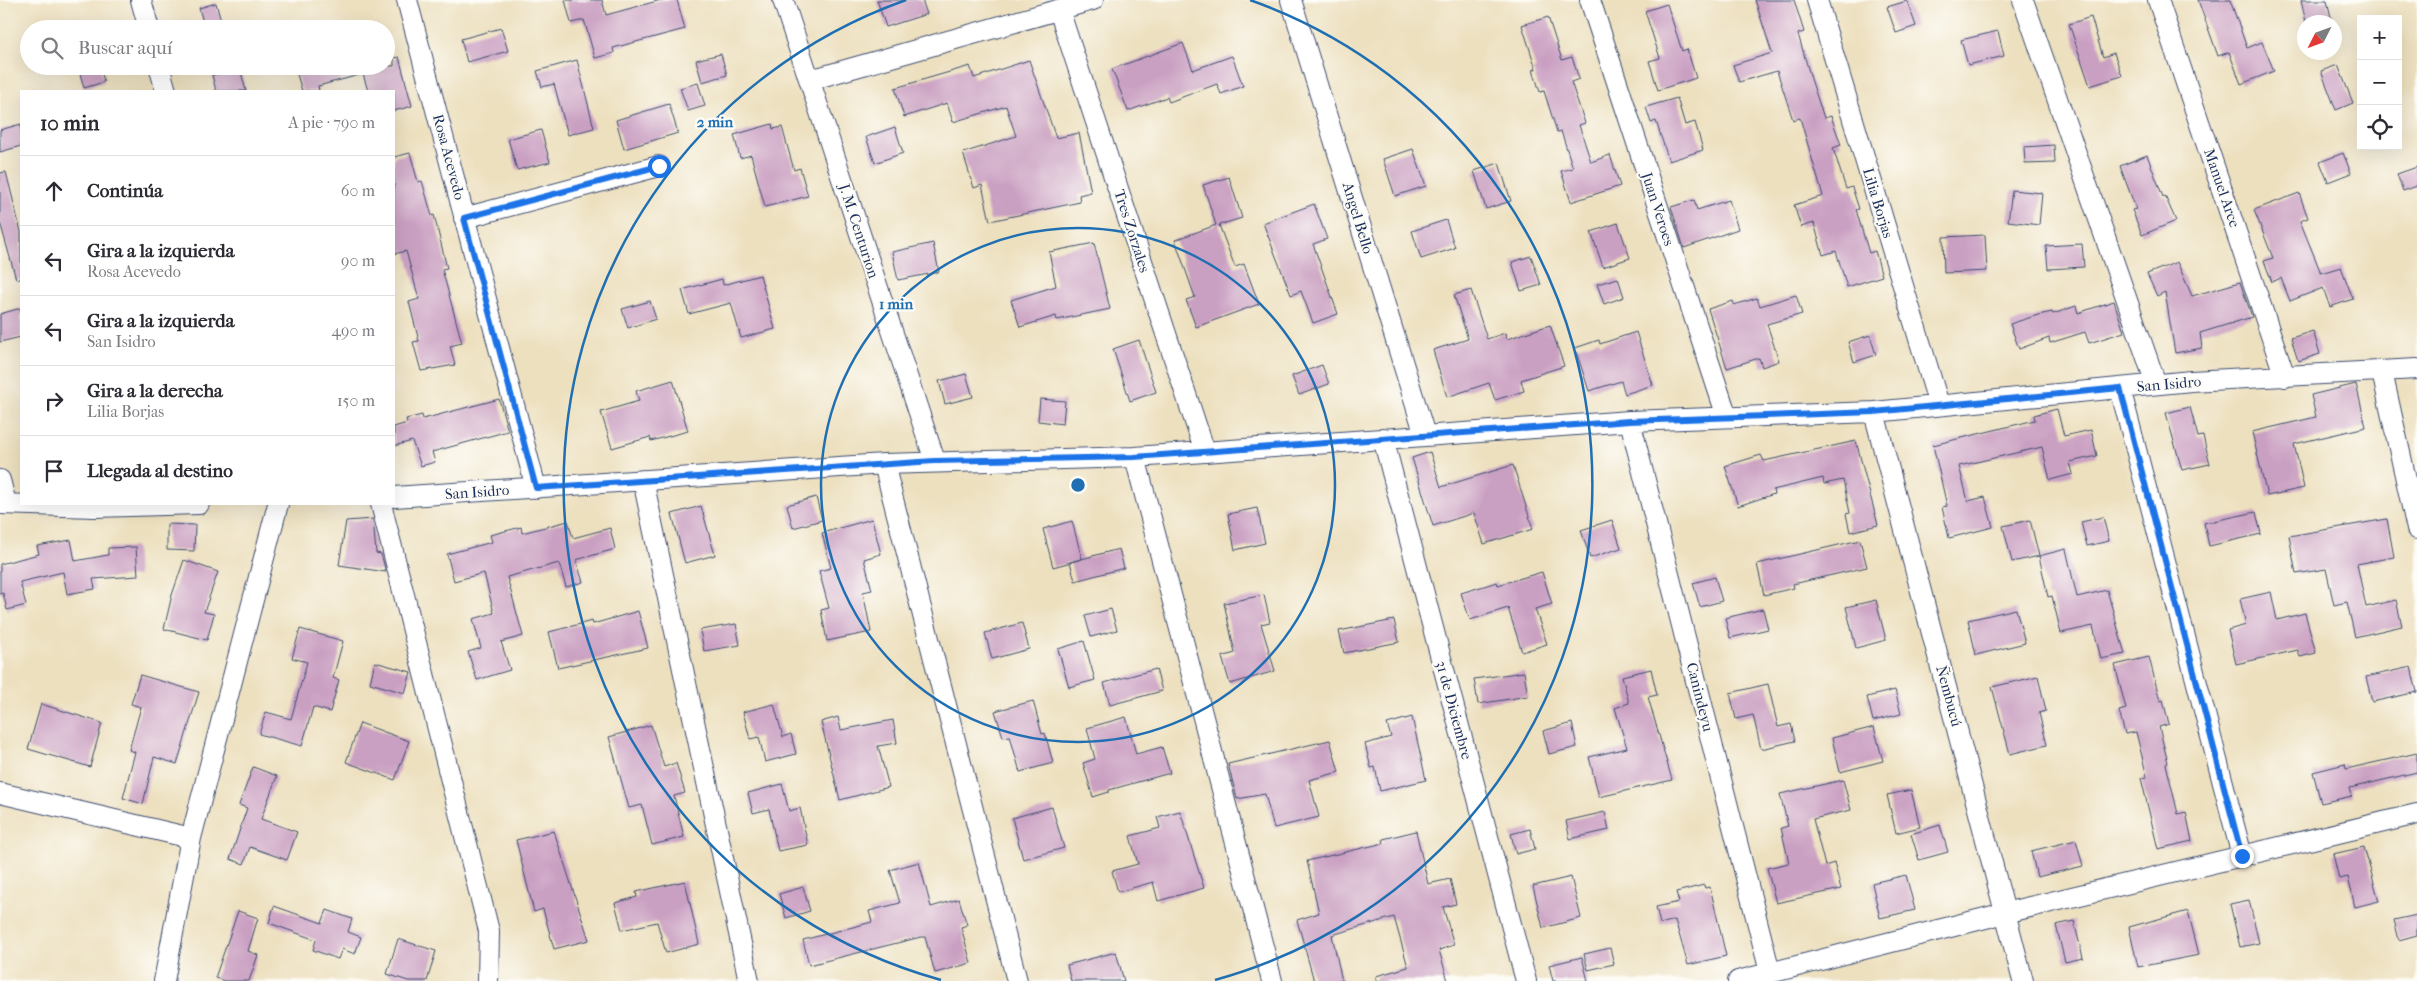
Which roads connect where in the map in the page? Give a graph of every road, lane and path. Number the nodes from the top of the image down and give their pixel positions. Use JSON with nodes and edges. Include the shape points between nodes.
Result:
{"nodes":[{"id":1,"x":141,"y":0,"type":"edge"},
{"id":2,"x":408,"y":0,"type":"edge"},
{"id":3,"x":783,"y":0,"type":"edge"},
{"id":4,"x":1092,"y":0,"type":"edge"},
{"id":5,"x":1291,"y":0,"type":"edge"},
{"id":6,"x":1590,"y":0,"type":"edge"},
{"id":7,"x":1817,"y":0,"type":"edge"},
{"id":8,"x":2023,"y":0,"type":"edge"},
{"id":9,"x":2158,"y":0,"type":"edge"},
{"id":10,"x":1059,"y":10,"type":"junction"},
{"id":11,"x":147,"y":20,"type":"edge"},
{"id":12,"x":162,"y":75,"type":"edge"},
{"id":13,"x":810,"y":80,"type":"junction"},
{"id":14,"x":166,"y":90,"type":"edge"},
{"id":15,"x":659,"y":166,"type":"dead end"},
{"id":16,"x":464,"y":218,"type":"junction"},
{"id":17,"x":2417,"y":369,"type":"edge"},
{"id":18,"x":2382,"y":372,"type":"junction"},
{"id":19,"x":2285,"y":376,"type":"junction"},
{"id":20,"x":2156,"y":384,"type":"junction"},
{"id":21,"x":2120,"y":388,"type":"junction"},
{"id":22,"x":1939,"y":405,"type":"junction"},
{"id":23,"x":1874,"y":412,"type":"junction"},
{"id":24,"x":1727,"y":417,"type":"junction"},
{"id":25,"x":1630,"y":421,"type":"junction"},
{"id":26,"x":1425,"y":436,"type":"junction"},
{"id":27,"x":1383,"y":438,"type":"junction"},
{"id":28,"x":1205,"y":452,"type":"junction"},
{"id":29,"x":1134,"y":457,"type":"junction"},
{"id":30,"x":934,"y":461,"type":"junction"},
{"id":31,"x":884,"y":464,"type":"junction"},
{"id":32,"x":0,"y":480,"type":"edge"},
{"id":33,"x":643,"y":480,"type":"junction"},
{"id":34,"x":536,"y":488,"type":"junction"},
{"id":35,"x":395,"y":497,"type":"edge"},
{"id":36,"x":3,"y":504,"type":"edge"},
{"id":37,"x":20,"y":505,"type":"edge"},
{"id":38,"x":34,"y":505,"type":"edge"},
{"id":39,"x":164,"y":505,"type":"edge"},
{"id":40,"x":278,"y":505,"type":"edge"},
{"id":41,"x":381,"y":505,"type":"edge"},
{"id":42,"x":2417,"y":529,"type":"edge"},
{"id":43,"x":0,"y":793,"type":"edge"},
{"id":44,"x":2417,"y":814,"type":"edge"},
{"id":45,"x":191,"y":838,"type":"junction"},
{"id":46,"x":2242,"y":856,"type":"junction"},
{"id":47,"x":2005,"y":913,"type":"junction"},
{"id":48,"x":1770,"y":972,"type":"junction"},
{"id":49,"x":164,"y":981,"type":"edge"},
{"id":50,"x":488,"y":981,"type":"edge"},
{"id":51,"x":749,"y":981,"type":"edge"},
{"id":52,"x":1017,"y":981,"type":"edge"},
{"id":53,"x":1272,"y":981,"type":"edge"},
{"id":54,"x":1526,"y":981,"type":"edge"},
{"id":55,"x":1738,"y":981,"type":"edge"},
{"id":56,"x":2023,"y":981,"type":"edge"}],
"edges":[{"from":1,"to":11,"type":"street"},
{"from":2,"to":16,"type":"street","name":"Rosa Acevedo"},
{"from":3,"to":13,"type":"street","name":"J. M. Centurion"},
{"from":4,"to":10,"type":"street"},
{"from":5,"to":26,"type":"street","name":"Angel Bello"},
{"from":6,"to":24,"type":"street","name":"Juan Veroes"},
{"from":7,"to":22,"type":"street","name":"Lilia Borjas"},
{"from":8,"to":20,"type":"street"},
{"from":9,"to":19,"type":"street","name":"Manuel Arce"},
{"from":10,"to":13,"type":"street"},
{"from":10,"to":28,"type":"street","name":"Tres Zorzales"},
{"from":12,"to":14,"type":"street"},
{"from":13,"to":30,"type":"street","name":"J. M. Centurion"},
{"from":15,"to":16,"type":"street"},
{"from":16,"to":34,"type":"street","name":"Rosa Acevedo"},
{"from":17,"to":18,"type":"street","name":"San Isidro"},
{"from":18,"to":19,"type":"street","name":"San Isidro"},
{"from":18,"to":42,"type":"street"},
{"from":19,"to":20,"type":"street","name":"San Isidro"},
{"from":20,"to":21,"type":"street","name":"San Isidro"},
{"from":21,"to":22,"type":"street","name":"San Isidro"},
{"from":21,"to":46,"type":"street"},
{"from":22,"to":23,"type":"street","name":"San Isidro"},
{"from":23,"to":24,"type":"street","name":"San Isidro"},
{"from":23,"to":47,"type":"street","name":"Ñembucú"},
{"from":24,"to":25,"type":"street","name":"San Isidro"},
{"from":25,"to":26,"type":"street","name":"San Isidro"},
{"from":25,"to":48,"type":"street","name":"Canindeyu"},
{"from":26,"to":27,"type":"street","name":"San Isidro"},
{"from":27,"to":28,"type":"street","name":"San Isidro"},
{"from":27,"to":54,"type":"street","name":"31 de Diciembre"},
{"from":28,"to":29,"type":"street","name":"San Isidro"},
{"from":29,"to":30,"type":"street","name":"San Isidro"},
{"from":29,"to":53,"type":"street"},
{"from":30,"to":31,"type":"street","name":"San Isidro"},
{"from":31,"to":33,"type":"street","name":"San Isidro"},
{"from":31,"to":52,"type":"street"},
{"from":32,"to":36,"type":"street"},
{"from":33,"to":34,"type":"street","name":"San Isidro"},
{"from":33,"to":51,"type":"street"},
{"from":34,"to":35,"type":"street","name":"San Isidro"},
{"from":36,"to":37,"type":"street"},
{"from":38,"to":39,"type":"street"},
{"from":40,"to":45,"type":"street"},
{"from":41,"to":50,"type":"street","via":[[489,931]]},
{"from":43,"to":45,"type":"street"},
{"from":44,"to":46,"type":"street"},
{"from":45,"to":49,"type":"street"},
{"from":46,"to":47,"type":"street"},
{"from":47,"to":48,"type":"street"},
{"from":47,"to":56,"type":"street","name":"Ñembucú"},
{"from":48,"to":55,"type":"street"}]}
